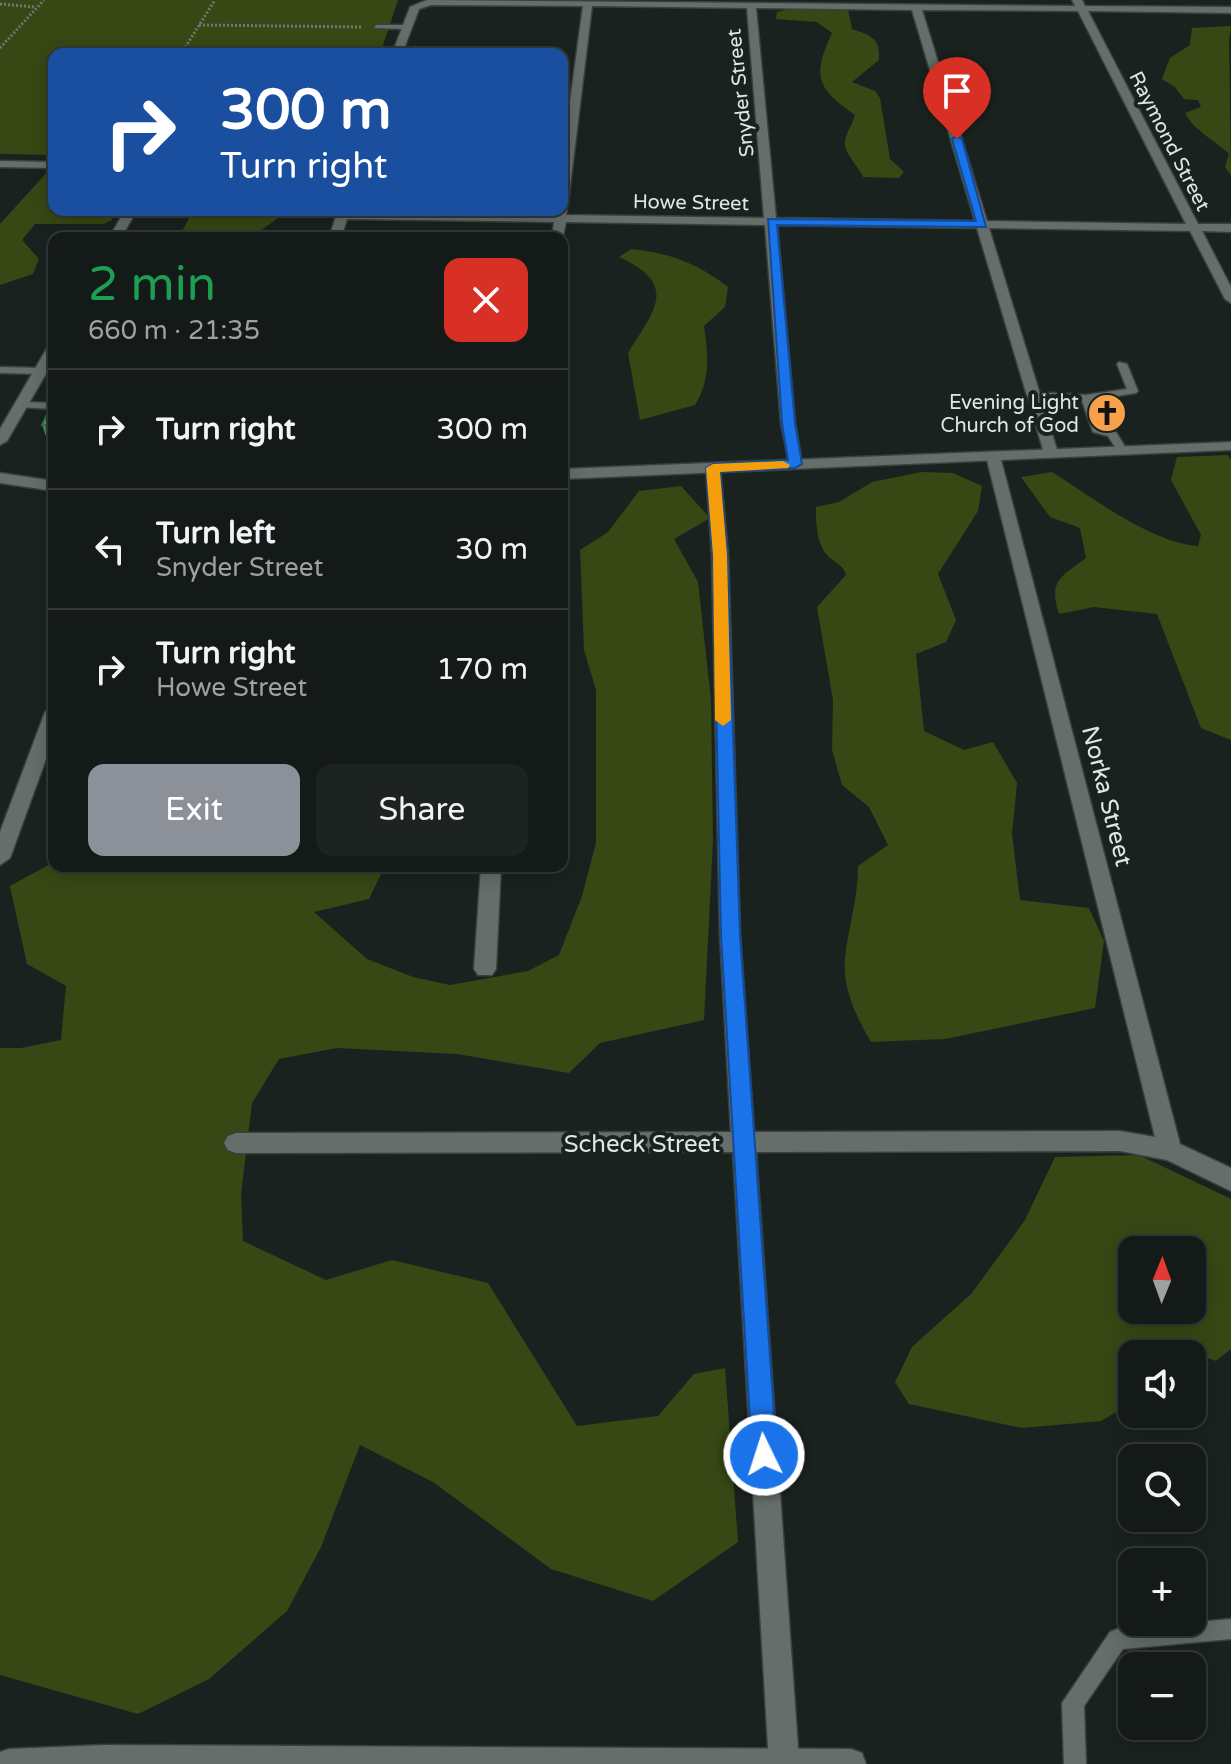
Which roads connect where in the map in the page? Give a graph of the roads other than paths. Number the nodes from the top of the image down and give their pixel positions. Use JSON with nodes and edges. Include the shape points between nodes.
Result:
{"nodes":[{"id":1,"x":419,"y":2,"type":"edge"},
{"id":2,"x":588,"y":2,"type":"junction"},
{"id":3,"x":727,"y":2,"type":"edge"},
{"id":4,"x":751,"y":4,"type":"junction"},
{"id":5,"x":907,"y":4,"type":"edge"},
{"id":6,"x":1079,"y":4,"type":"edge"},
{"id":7,"x":1231,"y":10,"type":"edge"},
{"id":8,"x":376,"y":27,"type":"road end"},
{"id":9,"x":406,"y":27,"type":"junction"},
{"id":10,"x":399,"y":48,"type":"edge"},
{"id":11,"x":568,"y":157,"type":"edge"},
{"id":12,"x":0,"y":164,"type":"edge"},
{"id":13,"x":48,"y":165,"type":"edge"},
{"id":14,"x":568,"y":214,"type":"edge"},
{"id":15,"x":771,"y":221,"type":"junction"},
{"id":16,"x":982,"y":224,"type":"junction"},
{"id":17,"x":1195,"y":228,"type":"junction"},
{"id":18,"x":1231,"y":228,"type":"edge"},
{"id":19,"x":1231,"y":299,"type":"edge"},
{"id":20,"x":1122,"y":364,"type":"dead end"},
{"id":21,"x":0,"y":370,"type":"edge"},
{"id":22,"x":44,"y":375,"type":"edge"},
{"id":23,"x":1034,"y":395,"type":"junction"},
{"id":24,"x":1086,"y":398,"type":"junction"},
{"id":25,"x":22,"y":405,"type":"junction"},
{"id":26,"x":48,"y":406,"type":"edge"},
{"id":27,"x":0,"y":441,"type":"edge"},
{"id":28,"x":1231,"y":446,"type":"edge"},
{"id":29,"x":1122,"y":450,"type":"junction"},
{"id":30,"x":1051,"y":453,"type":"junction"},
{"id":31,"x":993,"y":456,"type":"junction"},
{"id":32,"x":795,"y":464,"type":"junction"},
{"id":33,"x":713,"y":468,"type":"junction"},
{"id":34,"x":568,"y":474,"type":"edge"},
{"id":35,"x":0,"y":478,"type":"edge"},
{"id":36,"x":48,"y":485,"type":"edge"},
{"id":37,"x":48,"y":728,"type":"edge"},
{"id":38,"x":0,"y":858,"type":"edge"},
{"id":39,"x":491,"y":872,"type":"edge"},
{"id":40,"x":485,"y":969,"type":"dead end"},
{"id":41,"x":236,"y":1143,"type":"dead end"},
{"id":42,"x":744,"y":1144,"type":"junction"},
{"id":43,"x":1170,"y":1150,"type":"junction"},
{"id":44,"x":1231,"y":1180,"type":"edge"},
{"id":45,"x":1231,"y":1629,"type":"edge"},
{"id":46,"x":784,"y":1762,"type":"edge"},
{"id":47,"x":9,"y":1764,"type":"edge"},
{"id":48,"x":851,"y":1764,"type":"edge"},
{"id":49,"x":1075,"y":1764,"type":"edge"}],
"edges":[{"from":1,"to":2,"type":"street"},
{"from":1,"to":9,"type":"street"},
{"from":2,"to":3,"type":"street"},
{"from":2,"to":11,"type":"street"},
{"from":3,"to":4,"type":"street"},
{"from":4,"to":5,"type":"street"},
{"from":4,"to":15,"type":"street","name":"Snyder Street"},
{"from":5,"to":6,"type":"street"},
{"from":5,"to":16,"type":"street"},
{"from":6,"to":7,"type":"street"},
{"from":6,"to":17,"type":"street","name":"Raymond Street"},
{"from":8,"to":9,"type":"lane"},
{"from":9,"to":10,"type":"street"},
{"from":12,"to":13,"type":"street"},
{"from":14,"to":15,"type":"street","name":"Howe Street"},
{"from":15,"to":16,"type":"street","name":"Howe Street"},
{"from":15,"to":32,"type":"street","name":"Snyder Street"},
{"from":16,"to":17,"type":"street","name":"Howe Street"},
{"from":16,"to":23,"type":"street"},
{"from":17,"to":18,"type":"street","name":"Howe Street"},
{"from":17,"to":19,"type":"street","name":"Raymond Street"},
{"from":20,"to":24,"type":"lane","via":[[1133,391]]},
{"from":21,"to":22,"type":"lane"},
{"from":22,"to":25,"type":"street"},
{"from":23,"to":24,"type":"lane"},
{"from":23,"to":30,"type":"street"},
{"from":24,"to":29,"type":"lane","via":[[1097,430],[1112,434]]},
{"from":25,"to":26,"type":"lane"},
{"from":25,"to":27,"type":"street"},
{"from":28,"to":29,"type":"street"},
{"from":29,"to":30,"type":"street"},
{"from":30,"to":31,"type":"street"},
{"from":31,"to":32,"type":"street"},
{"from":31,"to":43,"type":"street","name":"Norka Street"},
{"from":32,"to":33,"type":"street"},
{"from":33,"to":34,"type":"street"},
{"from":33,"to":42,"type":"street","via":[[730,935]]},
{"from":35,"to":36,"type":"street"},
{"from":37,"to":38,"type":"street"},
{"from":39,"to":40,"type":"street"},
{"from":41,"to":42,"type":"street","name":"Scheck Street"},
{"from":42,"to":43,"type":"street","name":"Scheck Street","via":[[1120,1141]]},
{"from":42,"to":46,"type":"street"},
{"from":43,"to":44,"type":"street","name":"Scheck Street"},
{"from":45,"to":49,"type":"lane","via":[[1117,1639],[1073,1703]]},
{"from":46,"to":47,"type":"street"},
{"from":46,"to":48,"type":"street"}]}
